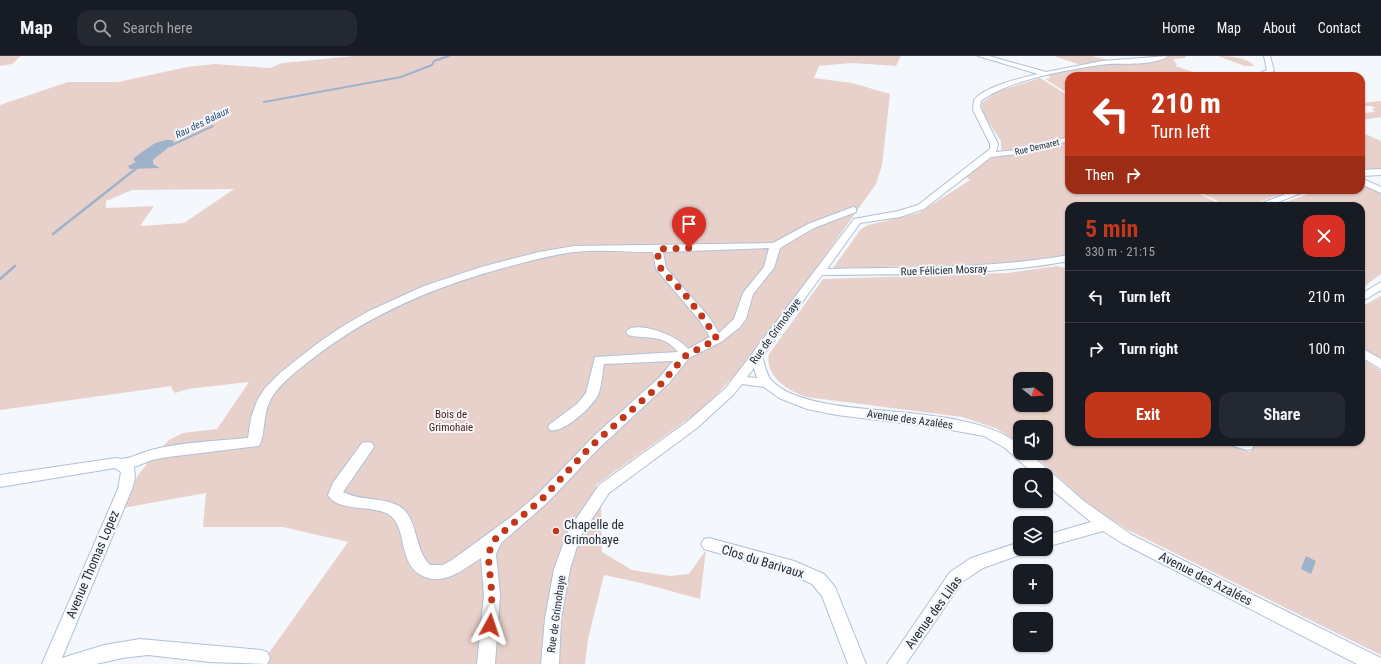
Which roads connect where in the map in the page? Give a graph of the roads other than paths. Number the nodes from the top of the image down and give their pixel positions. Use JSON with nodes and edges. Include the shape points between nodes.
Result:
{"nodes":[{"id":1,"x":981,"y":56,"type":"edge"},
{"id":2,"x":1166,"y":56,"type":"edge"},
{"id":3,"x":1267,"y":56,"type":"edge"},
{"id":4,"x":1268,"y":72,"type":"edge"},
{"id":5,"x":1044,"y":74,"type":"junction"},
{"id":6,"x":1065,"y":140,"type":"edge"},
{"id":7,"x":991,"y":153,"type":"junction"},
{"id":8,"x":1381,"y":172,"type":"edge"},
{"id":9,"x":1365,"y":174,"type":"edge"},
{"id":10,"x":1365,"y":183,"type":"edge"},
{"id":11,"x":1381,"y":190,"type":"edge"},
{"id":12,"x":1294,"y":194,"type":"edge"},
{"id":13,"x":1270,"y":202,"type":"edge"},
{"id":14,"x":853,"y":210,"type":"dead end"},
{"id":15,"x":775,"y":246,"type":"junction"},
{"id":16,"x":658,"y":249,"type":"junction"},
{"id":17,"x":1065,"y":260,"type":"edge"},
{"id":18,"x":819,"y":272,"type":"junction"},
{"id":19,"x":1381,"y":285,"type":"edge"},
{"id":20,"x":1365,"y":296,"type":"edge"},
{"id":21,"x":632,"y":332,"type":"dead end"},
{"id":22,"x":717,"y":339,"type":"junction"},
{"id":23,"x":685,"y":355,"type":"junction"},
{"id":24,"x":1365,"y":355,"type":"edge"},
{"id":25,"x":756,"y":358,"type":"junction"},
{"id":26,"x":1381,"y":365,"type":"edge"},
{"id":27,"x":740,"y":380,"type":"junction"},
{"id":28,"x":767,"y":383,"type":"junction"},
{"id":29,"x":555,"y":427,"type":"dead end"},
{"id":30,"x":367,"y":447,"type":"dead end"},
{"id":31,"x":124,"y":466,"type":"junction"},
{"id":32,"x":1036,"y":468,"type":"edge"},
{"id":33,"x":0,"y":481,"type":"edge"},
{"id":34,"x":1053,"y":483,"type":"edge"},
{"id":35,"x":1105,"y":524,"type":"junction"},
{"id":36,"x":496,"y":538,"type":"junction"},
{"id":37,"x":1053,"y":539,"type":"edge"},
{"id":38,"x":709,"y":544,"type":"dead end"},
{"id":39,"x":1013,"y":550,"type":"edge"},
{"id":40,"x":261,"y":658,"type":"dead end"},
{"id":41,"x":1370,"y":663,"type":"edge"},
{"id":42,"x":50,"y":664,"type":"edge"},
{"id":43,"x":68,"y":664,"type":"edge"},
{"id":44,"x":486,"y":664,"type":"edge"},
{"id":45,"x":550,"y":664,"type":"edge"},
{"id":46,"x":857,"y":664,"type":"edge"},
{"id":47,"x":896,"y":664,"type":"edge"}],
"edges":[{"from":1,"to":5,"type":"street"},
{"from":2,"to":5,"type":"street","via":[[1141,61],[1102,63]]},
{"from":3,"to":4,"type":"street","via":[[1271,71]]},
{"from":5,"to":7,"type":"street","via":[[992,91],[978,100],[976,110],[993,141]]},
{"from":6,"to":7,"type":"street","name":"Rue Demaret","via":[[1005,154]]},
{"from":7,"to":18,"type":"street","name":"Rue de Grimohaye","via":[[921,207],[900,214],[857,220]]},
{"from":8,"to":9,"type":"street"},
{"from":10,"to":11,"type":"street"},
{"from":12,"to":13,"type":"street"},
{"from":14,"to":15,"type":"street","via":[[811,226]]},
{"from":15,"to":16,"type":"street"},
{"from":15,"to":22,"type":"street","via":[[769,268],[748,293],[736,326]]},
{"from":16,"to":22,"type":"street","via":[[661,269],[688,297]]},
{"from":16,"to":31,"type":"street","via":[[582,248],[529,258],[440,283],[395,302],[336,334],[293,368],[273,387],[262,403],[258,411],[254,442],[155,454],[135,459]]},
{"from":17,"to":18,"type":"street","name":"Rue Félicien Mosray","via":[[980,269]]},
{"from":18,"to":25,"type":"street","name":"Rue de Grimohaye"},
{"from":19,"to":20,"type":"street"},
{"from":21,"to":23,"type":"street","via":[[650,332],[669,338],[682,347]]},
{"from":22,"to":23,"type":"street"},
{"from":23,"to":29,"type":"street","via":[[670,358],[599,360],[592,394],[582,407]]},
{"from":23,"to":36,"type":"street","via":[[661,384],[590,447],[541,500]]},
{"from":24,"to":26,"type":"street"},
{"from":25,"to":27,"type":"street","name":"Rue de Grimohaye"},
{"from":25,"to":28,"type":"street","name":"Avenue des Azalées"},
{"from":27,"to":28,"type":"street"},
{"from":27,"to":45,"type":"street","name":"Rue de Grimohaye","via":[[692,425],[604,489],[597,498],[573,535],[562,569],[553,619]]},
{"from":28,"to":32,"type":"street","name":"Avenue des Azalées","via":[[781,394],[809,405],[971,427],[1000,437]]},
{"from":30,"to":36,"type":"street","via":[[335,495],[342,500],[385,507],[399,513],[413,556],[422,567],[433,573],[443,572],[461,563]]},
{"from":31,"to":33,"type":"street","via":[[102,465]]},
{"from":31,"to":42,"type":"street","name":"Avenue Thomas Lopez","via":[[128,470],[125,489]]},
{"from":34,"to":35,"type":"street","name":"Avenue des Azalées"},
{"from":35,"to":37,"type":"street"},
{"from":35,"to":41,"type":"street","name":"Avenue des Azalées","via":[[1127,539]]},
{"from":36,"to":44,"type":"street","via":[[488,554],[492,595]]},
{"from":38,"to":46,"type":"street","name":"Clos du Barivaux","via":[[794,568],[818,579],[829,592]]},
{"from":39,"to":47,"type":"street","name":"Avenue des Lilas","via":[[978,563],[956,577]]},
{"from":40,"to":43,"type":"street","via":[[162,647],[138,647]]}]}
